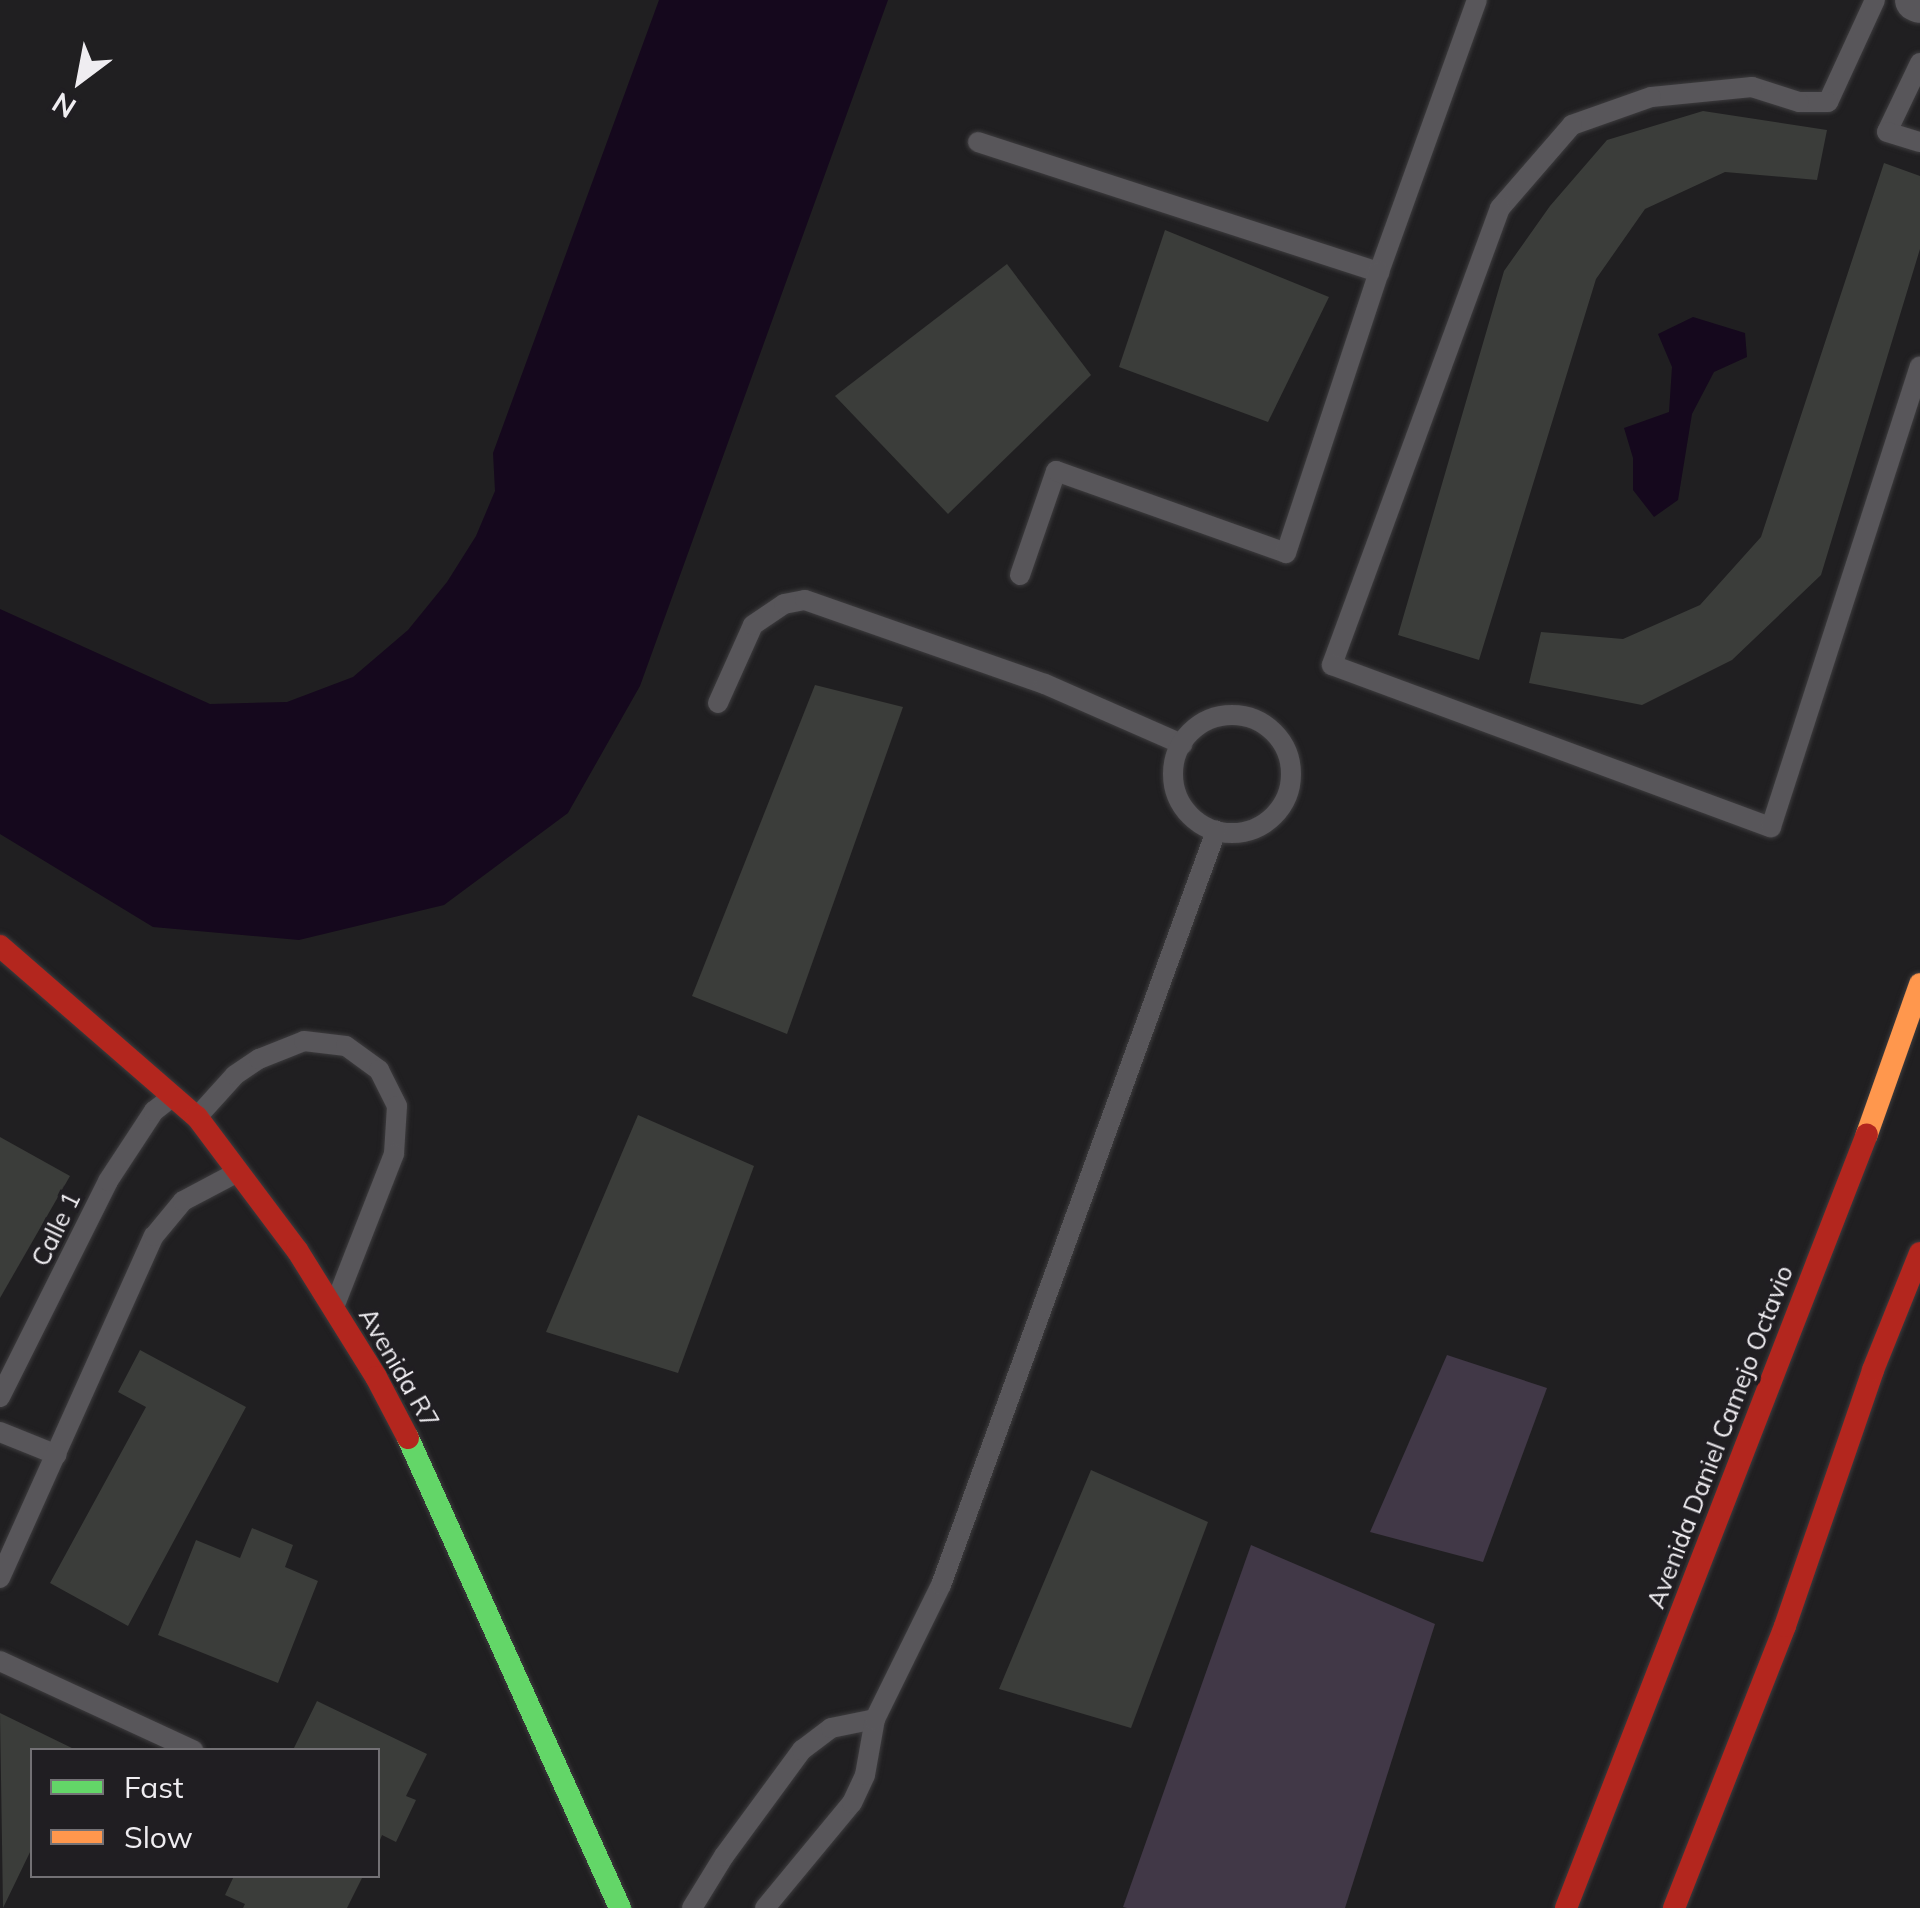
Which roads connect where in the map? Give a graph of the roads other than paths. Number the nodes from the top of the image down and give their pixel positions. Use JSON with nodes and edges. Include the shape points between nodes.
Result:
{"nodes":[{"id":1,"x":1476,"y":0,"type":"edge"},
{"id":2,"x":1875,"y":0,"type":"edge"},
{"id":3,"x":1920,"y":63,"type":"edge"},
{"id":4,"x":978,"y":142,"type":"dead end"},
{"id":5,"x":1920,"y":142,"type":"edge"},
{"id":6,"x":1379,"y":272,"type":"junction"},
{"id":7,"x":1920,"y":367,"type":"edge"},
{"id":8,"x":1020,"y":574,"type":"dead end"},
{"id":9,"x":718,"y":703,"type":"dead end"},
{"id":10,"x":1182,"y":744,"type":"junction"},
{"id":11,"x":1216,"y":831,"type":"junction"},
{"id":12,"x":0,"y":946,"type":"edge"},
{"id":13,"x":1920,"y":984,"type":"edge"},
{"id":14,"x":174,"y":1096,"type":"junction"},
{"id":15,"x":197,"y":1117,"type":"junction"},
{"id":16,"x":239,"y":1172,"type":"junction"},
{"id":17,"x":1920,"y":1253,"type":"edge"},
{"id":18,"x":333,"y":1309,"type":"junction"},
{"id":19,"x":0,"y":1397,"type":"edge"},
{"id":20,"x":0,"y":1432,"type":"edge"},
{"id":21,"x":57,"y":1455,"type":"junction"},
{"id":22,"x":0,"y":1578,"type":"edge"},
{"id":23,"x":0,"y":1661,"type":"edge"},
{"id":24,"x":876,"y":1719,"type":"junction"},
{"id":25,"x":189,"y":1748,"type":"edge"},
{"id":26,"x":620,"y":1908,"type":"edge"},
{"id":27,"x":692,"y":1908,"type":"edge"},
{"id":28,"x":766,"y":1908,"type":"edge"},
{"id":29,"x":1566,"y":1908,"type":"edge"},
{"id":30,"x":1674,"y":1908,"type":"edge"}],
"edges":[{"from":1,"to":6,"type":"lane"},
{"from":2,"to":7,"type":"lane","via":[[1828,102],[1799,102],[1752,87],[1651,98],[1572,126],[1500,208],[1332,666],[1771,827]]},
{"from":3,"to":5,"type":"lane","via":[[1887,132]]},
{"from":4,"to":6,"type":"lane"},
{"from":6,"to":8,"type":"lane","via":[[1286,553],[1056,470]]},
{"from":9,"to":10,"type":"lane","via":[[753,626],[784,604],[804,600],[1045,684]]},
{"from":10,"to":11,"type":"lane","via":[[1175,788],[1190,814]]},
{"from":10,"to":11,"type":"lane","via":[[1204,722],[1234,716],[1263,724],[1290,760],[1289,791],[1274,818],[1246,832]]},
{"from":11,"to":24,"type":"lane","via":[[940,1585]]},
{"from":12,"to":14,"type":"street","name":"Avenida R7"},
{"from":13,"to":29,"type":"street","name":"Avenida Daniel Camejo Octavio"},
{"from":14,"to":15,"type":"street","name":"Avenida R7"},
{"from":14,"to":19,"type":"lane","name":"Calle 1","via":[[154,1111],[108,1181]]},
{"from":15,"to":16,"type":"street","name":"Avenida R7"},
{"from":15,"to":18,"type":"lane","via":[[235,1075],[304,1042],[346,1046],[380,1070],[397,1106],[394,1154]]},
{"from":16,"to":18,"type":"street","name":"Avenida R7"},
{"from":16,"to":21,"type":"lane","via":[[182,1201],[154,1236]]},
{"from":17,"to":30,"type":"street"},
{"from":18,"to":26,"type":"street","name":"Avenida R7","via":[[434,1489]]},
{"from":20,"to":21,"type":"lane"},
{"from":21,"to":22,"type":"lane"},
{"from":23,"to":25,"type":"lane"},
{"from":24,"to":27,"type":"lane","via":[[831,1728],[802,1750]]},
{"from":24,"to":28,"type":"lane","via":[[873,1748],[852,1803]]}]}
